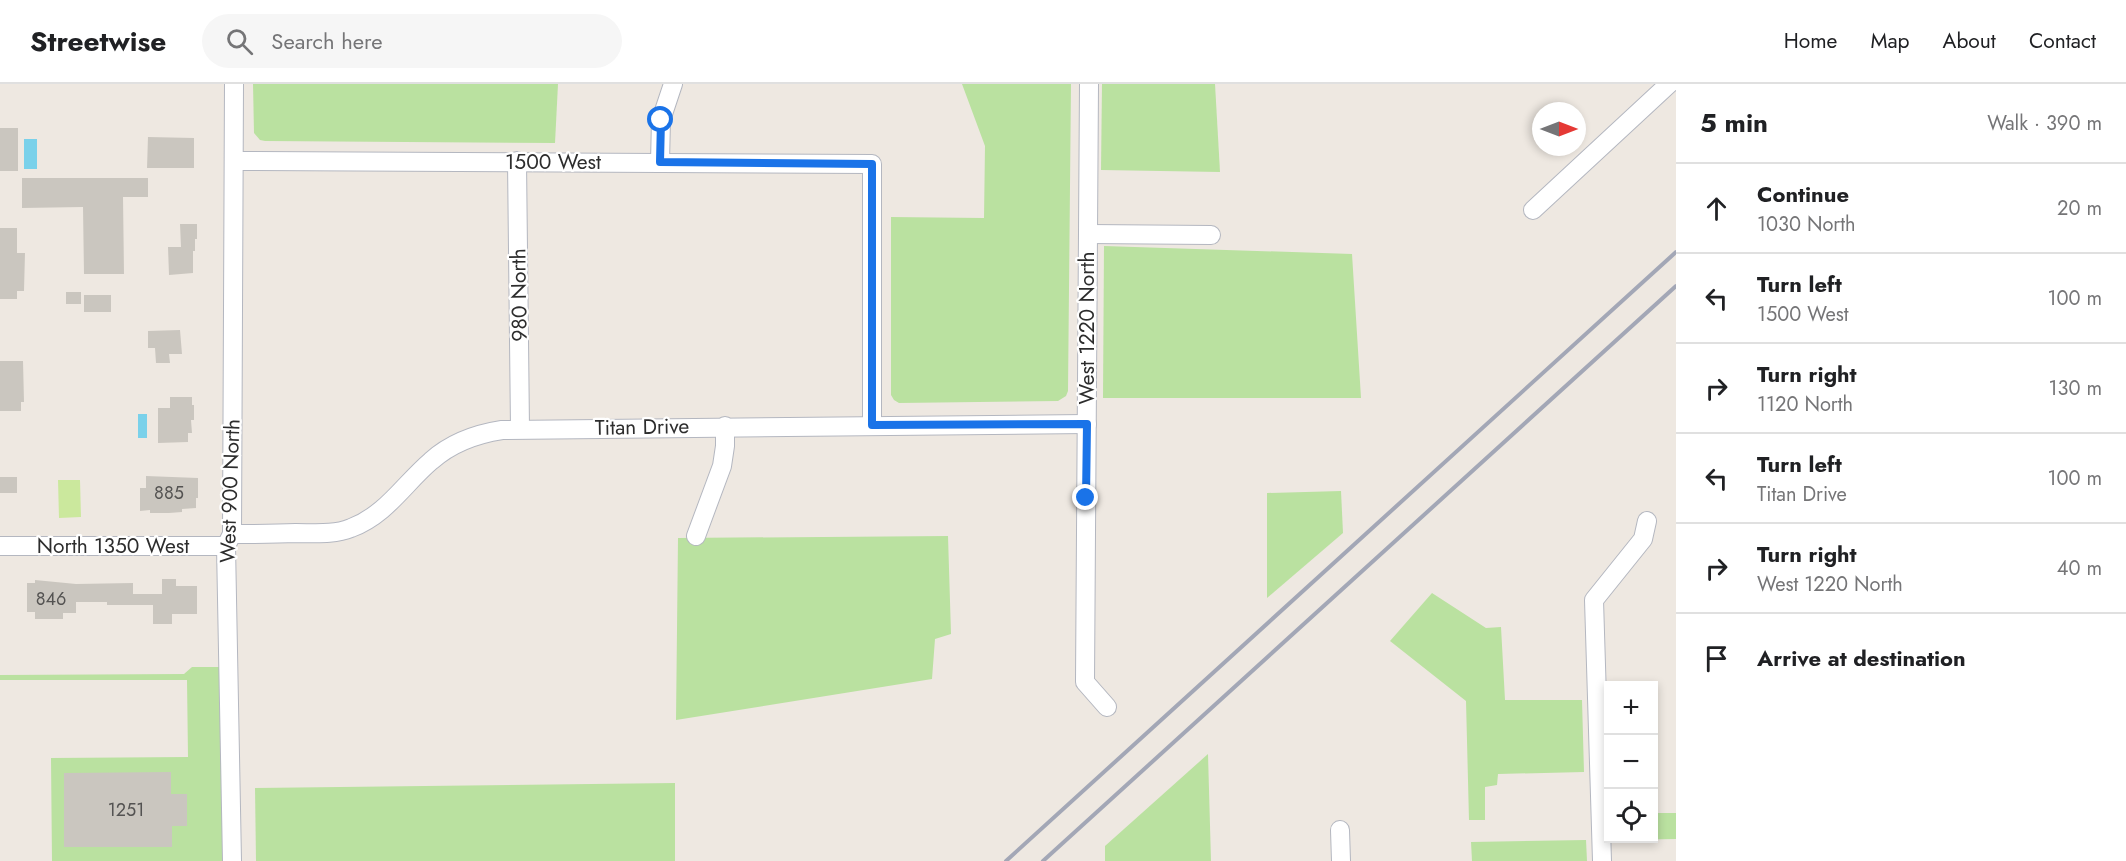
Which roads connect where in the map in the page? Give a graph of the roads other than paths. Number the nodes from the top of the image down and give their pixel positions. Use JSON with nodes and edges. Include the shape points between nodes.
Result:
{"nodes":[{"id":1,"x":234,"y":84,"type":"edge"},
{"id":2,"x":673,"y":84,"type":"edge"},
{"id":3,"x":1089,"y":84,"type":"edge"},
{"id":4,"x":1669,"y":84,"type":"edge"},
{"id":5,"x":234,"y":161,"type":"junction"},
{"id":6,"x":517,"y":161,"type":"junction"},
{"id":7,"x":660,"y":162,"type":"junction"},
{"id":8,"x":1533,"y":210,"type":"dead end"},
{"id":9,"x":1088,"y":234,"type":"junction"},
{"id":10,"x":1211,"y":235,"type":"dead end"},
{"id":11,"x":1087,"y":424,"type":"junction"},
{"id":12,"x":872,"y":425,"type":"junction"},
{"id":13,"x":725,"y":426,"type":"junction"},
{"id":14,"x":520,"y":429,"type":"junction"},
{"id":15,"x":1647,"y":521,"type":"dead end"},
{"id":16,"x":696,"y":536,"type":"dead end"},
{"id":17,"x":229,"y":540,"type":"junction"},
{"id":18,"x":0,"y":546,"type":"edge"},
{"id":19,"x":1107,"y":707,"type":"dead end"},
{"id":20,"x":1340,"y":831,"type":"dead end"},
{"id":21,"x":232,"y":861,"type":"edge"},
{"id":22,"x":1341,"y":861,"type":"edge"},
{"id":23,"x":1602,"y":861,"type":"edge"}],
"edges":[{"from":1,"to":5,"type":"street","name":"West 900 North"},
{"from":2,"to":7,"type":"street","via":[[661,120]]},
{"from":3,"to":9,"type":"street","name":"West 1220 North"},
{"from":4,"to":8,"type":"street"},
{"from":5,"to":6,"type":"street","name":"1500 West"},
{"from":5,"to":17,"type":"street","name":"West 900 North"},
{"from":6,"to":7,"type":"street","name":"1500 West"},
{"from":6,"to":14,"type":"street","name":"980 North"},
{"from":7,"to":12,"type":"street","name":"1500 West","via":[[872,164]]},
{"from":9,"to":10,"type":"street"},
{"from":9,"to":11,"type":"street","name":"West 1220 North"},
{"from":11,"to":12,"type":"street","name":"Titan Drive"},
{"from":11,"to":19,"type":"street","name":"West 1220 North","via":[[1085,682]]},
{"from":12,"to":13,"type":"street","name":"Titan Drive"},
{"from":13,"to":14,"type":"street","name":"Titan Drive"},
{"from":13,"to":16,"type":"street","via":[[722,466]]},
{"from":14,"to":17,"type":"street","name":"Titan Drive","via":[[484,433],[448,448],[373,518],[351,528],[333,533]]},
{"from":15,"to":23,"type":"street","via":[[1643,539],[1594,600]]},
{"from":17,"to":18,"type":"street","name":"North 1350 West"},
{"from":17,"to":21,"type":"street","name":"West 900 North"},
{"from":20,"to":22,"type":"street"}]}
